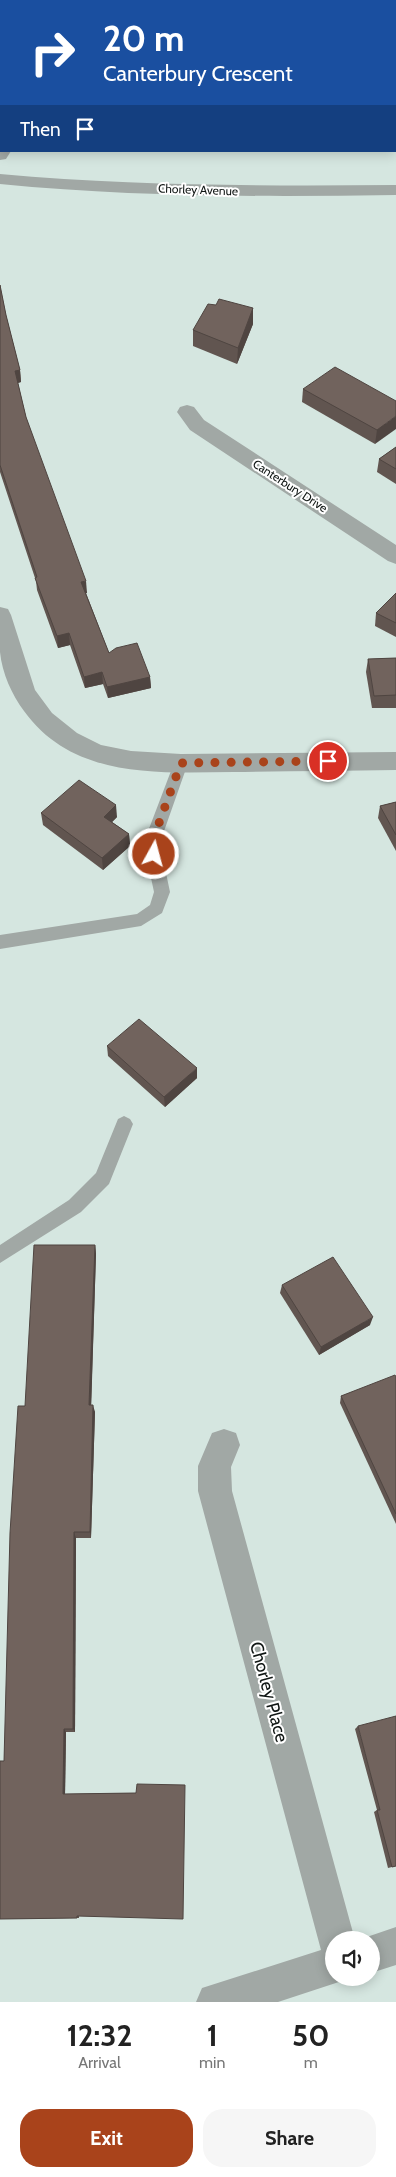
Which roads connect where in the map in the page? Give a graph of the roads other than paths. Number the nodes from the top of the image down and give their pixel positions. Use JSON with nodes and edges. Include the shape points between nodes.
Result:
{"nodes":[{"id":1,"x":0,"y":179,"type":"edge"},
{"id":2,"x":396,"y":190,"type":"edge"},
{"id":3,"x":187,"y":412,"type":"dead end"},
{"id":4,"x":396,"y":556,"type":"edge"},
{"id":5,"x":0,"y":615,"type":"edge"},
{"id":6,"x":396,"y":761,"type":"edge"},
{"id":7,"x":181,"y":763,"type":"junction"},
{"id":8,"x":0,"y":942,"type":"edge"},
{"id":9,"x":124,"y":1124,"type":"dead end"},
{"id":10,"x":0,"y":1255,"type":"edge"},
{"id":11,"x":224,"y":1445,"type":"dead end"},
{"id":12,"x":334,"y":1931,"type":"edge"},
{"id":13,"x":396,"y":1946,"type":"edge"},
{"id":14,"x":380,"y":1951,"type":"edge"},
{"id":15,"x":325,"y":1968,"type":"edge"},
{"id":16,"x":216,"y":2002,"type":"edge"}],
"edges":[{"from":1,"to":2,"type":"street","name":"Chorley Avenue","via":[[56,185],[226,192]]},
{"from":3,"to":4,"type":"street","name":"Canterbury Drive","via":[[197,425]]},
{"from":5,"to":7,"type":"street","via":[[24,693],[43,719],[68,740],[96,753],[131,760]]},
{"from":6,"to":7,"type":"street"},
{"from":7,"to":8,"type":"lane","via":[[155,834],[154,854],[162,892],[156,909],[141,920]]},
{"from":9,"to":10,"type":"lane","via":[[103,1178],[75,1206]]},
{"from":11,"to":12,"type":"street","name":"Chorley Place","via":[[214,1466],[215,1491]]},
{"from":13,"to":14,"type":"street"},
{"from":15,"to":16,"type":"street"}]}
